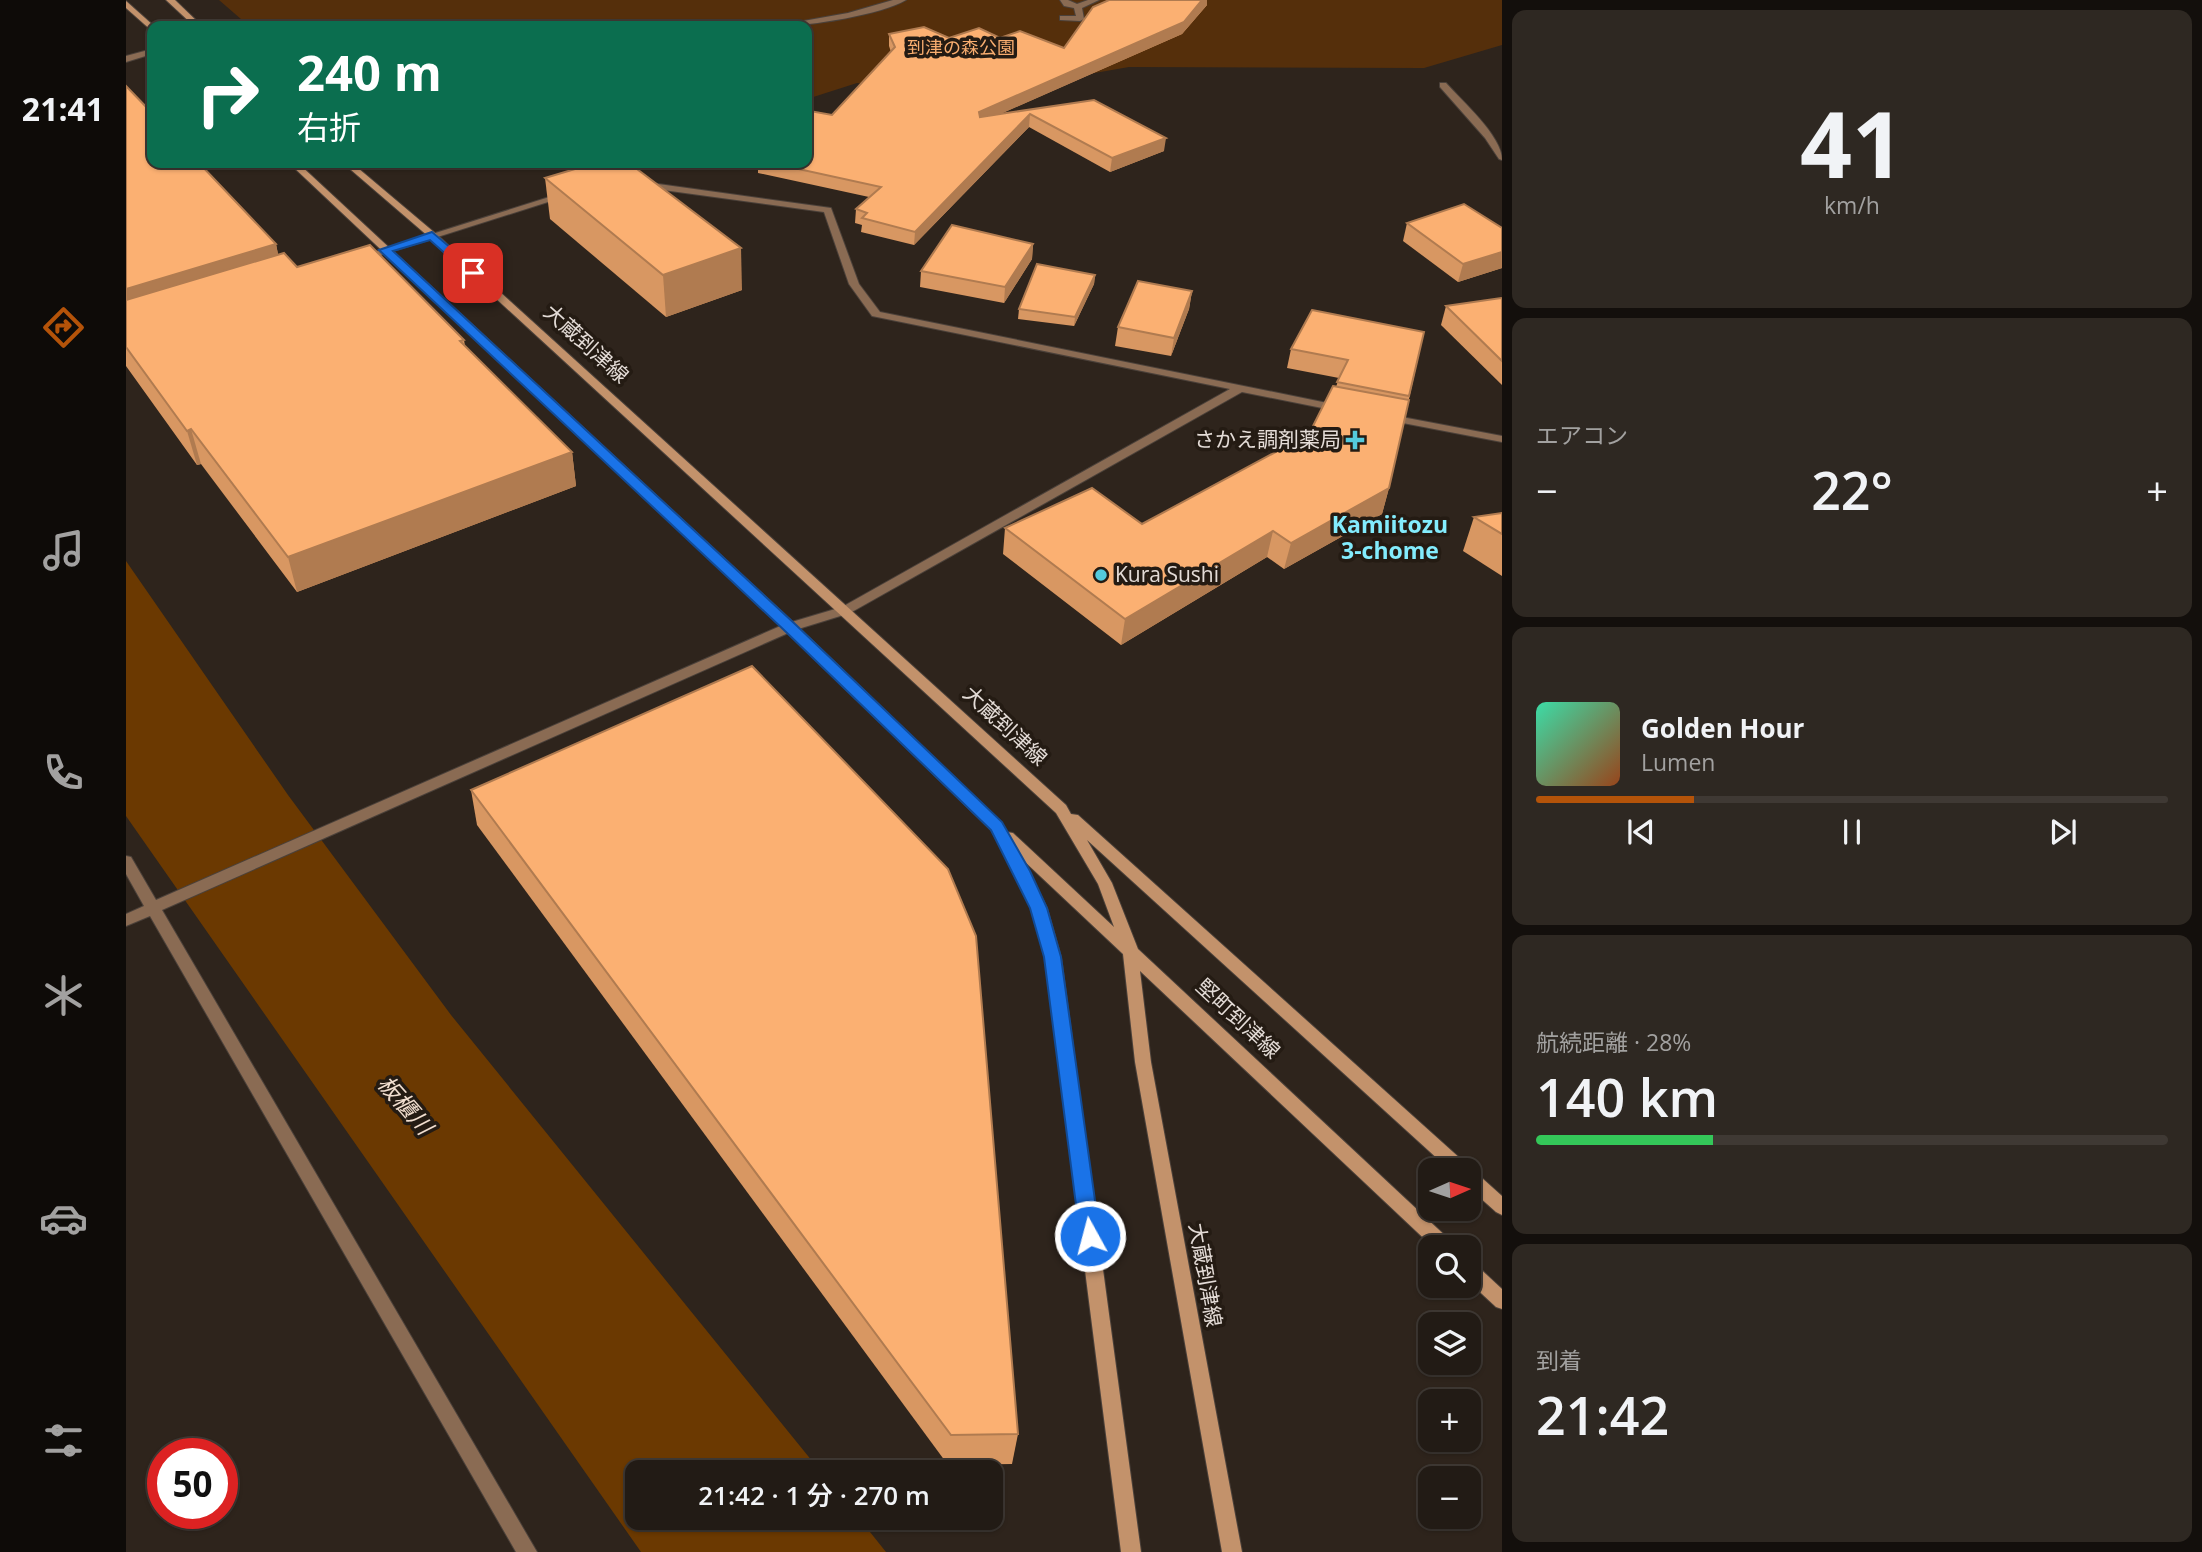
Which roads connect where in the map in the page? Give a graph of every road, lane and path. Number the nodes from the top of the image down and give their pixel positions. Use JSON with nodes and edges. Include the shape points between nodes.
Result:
{"nodes":[{"id":1,"x":170,"y":0,"type":"edge"},
{"id":2,"x":902,"y":0,"type":"edge"},
{"id":3,"x":1064,"y":0,"type":"edge"},
{"id":4,"x":1095,"y":0,"type":"edge"},
{"id":5,"x":126,"y":3,"type":"edge"},
{"id":6,"x":1079,"y":7,"type":"junction"},
{"id":7,"x":1063,"y":18,"type":"dead end"},
{"id":8,"x":193,"y":21,"type":"edge"},
{"id":9,"x":811,"y":21,"type":"edge"},
{"id":10,"x":147,"y":24,"type":"edge"},
{"id":11,"x":147,"y":53,"type":"edge"},
{"id":12,"x":126,"y":59,"type":"edge"},
{"id":13,"x":1443,"y":85,"type":"dead end"},
{"id":14,"x":1488,"y":136,"type":"junction"},
{"id":15,"x":1502,"y":136,"type":"edge"},
{"id":16,"x":1502,"y":157,"type":"edge"},
{"id":17,"x":298,"y":168,"type":"edge"},
{"id":18,"x":353,"y":168,"type":"edge"},
{"id":19,"x":627,"y":182,"type":"edge"},
{"id":20,"x":581,"y":190,"type":"edge"},
{"id":21,"x":432,"y":235,"type":"junction"},
{"id":22,"x":385,"y":250,"type":"junction"},
{"id":23,"x":346,"y":262,"type":"edge"},
{"id":24,"x":1239,"y":389,"type":"junction"},
{"id":25,"x":1356,"y":411,"type":"edge"},
{"id":26,"x":1369,"y":414,"type":"edge"},
{"id":27,"x":1502,"y":439,"type":"edge"},
{"id":28,"x":846,"y":610,"type":"junction"},
{"id":29,"x":790,"y":627,"type":"junction"},
{"id":30,"x":1061,"y":809,"type":"junction"},
{"id":31,"x":996,"y":826,"type":"junction"},
{"id":32,"x":126,"y":861,"type":"edge"},
{"id":33,"x":152,"y":908,"type":"junction"},
{"id":34,"x":126,"y":920,"type":"edge"},
{"id":35,"x":1130,"y":949,"type":"junction"},
{"id":36,"x":1448,"y":1158,"type":"edge"},
{"id":37,"x":1481,"y":1188,"type":"edge"},
{"id":38,"x":1502,"y":1207,"type":"edge"},
{"id":39,"x":1432,"y":1235,"type":"edge"},
{"id":40,"x":1481,"y":1281,"type":"edge"},
{"id":41,"x":1502,"y":1301,"type":"edge"},
{"id":42,"x":527,"y":1552,"type":"edge"},
{"id":43,"x":1131,"y":1552,"type":"edge"},
{"id":44,"x":1232,"y":1552,"type":"edge"}],
"edges":[{"from":1,"to":8,"type":"main road"},
{"from":2,"to":9,"type":"street"},
{"from":3,"to":6,"type":"street"},
{"from":4,"to":6,"type":"street"},
{"from":5,"to":10,"type":"main road"},
{"from":6,"to":7,"type":"street","via":[[1080,19]]},
{"from":11,"to":12,"type":"street"},
{"from":13,"to":14,"type":"street"},
{"from":14,"to":15,"type":"street"},
{"from":14,"to":16,"type":"street"},
{"from":17,"to":22,"type":"main road"},
{"from":18,"to":21,"type":"main road","name":"大蔵到津線"},
{"from":19,"to":24,"type":"street","via":[[828,210],[854,284],[876,314]]},
{"from":20,"to":21,"type":"street"},
{"from":21,"to":22,"type":"street"},
{"from":21,"to":28,"type":"main road","name":"大蔵到津線"},
{"from":22,"to":23,"type":"street"},
{"from":22,"to":29,"type":"main road"},
{"from":24,"to":25,"type":"street"},
{"from":24,"to":28,"type":"street"},
{"from":26,"to":27,"type":"street"},
{"from":28,"to":29,"type":"street"},
{"from":28,"to":30,"type":"main road","name":"大蔵到津線"},
{"from":29,"to":31,"type":"main road"},
{"from":29,"to":33,"type":"street"},
{"from":30,"to":35,"type":"main road","name":"大蔵到津線","via":[[1105,883]]},
{"from":30,"to":36,"type":"main road","name":"堅町到津線"},
{"from":31,"to":35,"type":"main road","name":"堅町到津線"},
{"from":31,"to":43,"type":"main road","via":[[1039,908],[1053,957]]},
{"from":32,"to":33,"type":"street"},
{"from":33,"to":34,"type":"street"},
{"from":33,"to":42,"type":"street"},
{"from":35,"to":39,"type":"main road","name":"堅町到津線"},
{"from":35,"to":44,"type":"main road","name":"大蔵到津線","via":[[1143,1062]]},
{"from":37,"to":38,"type":"main road"},
{"from":40,"to":41,"type":"main road"}]}
